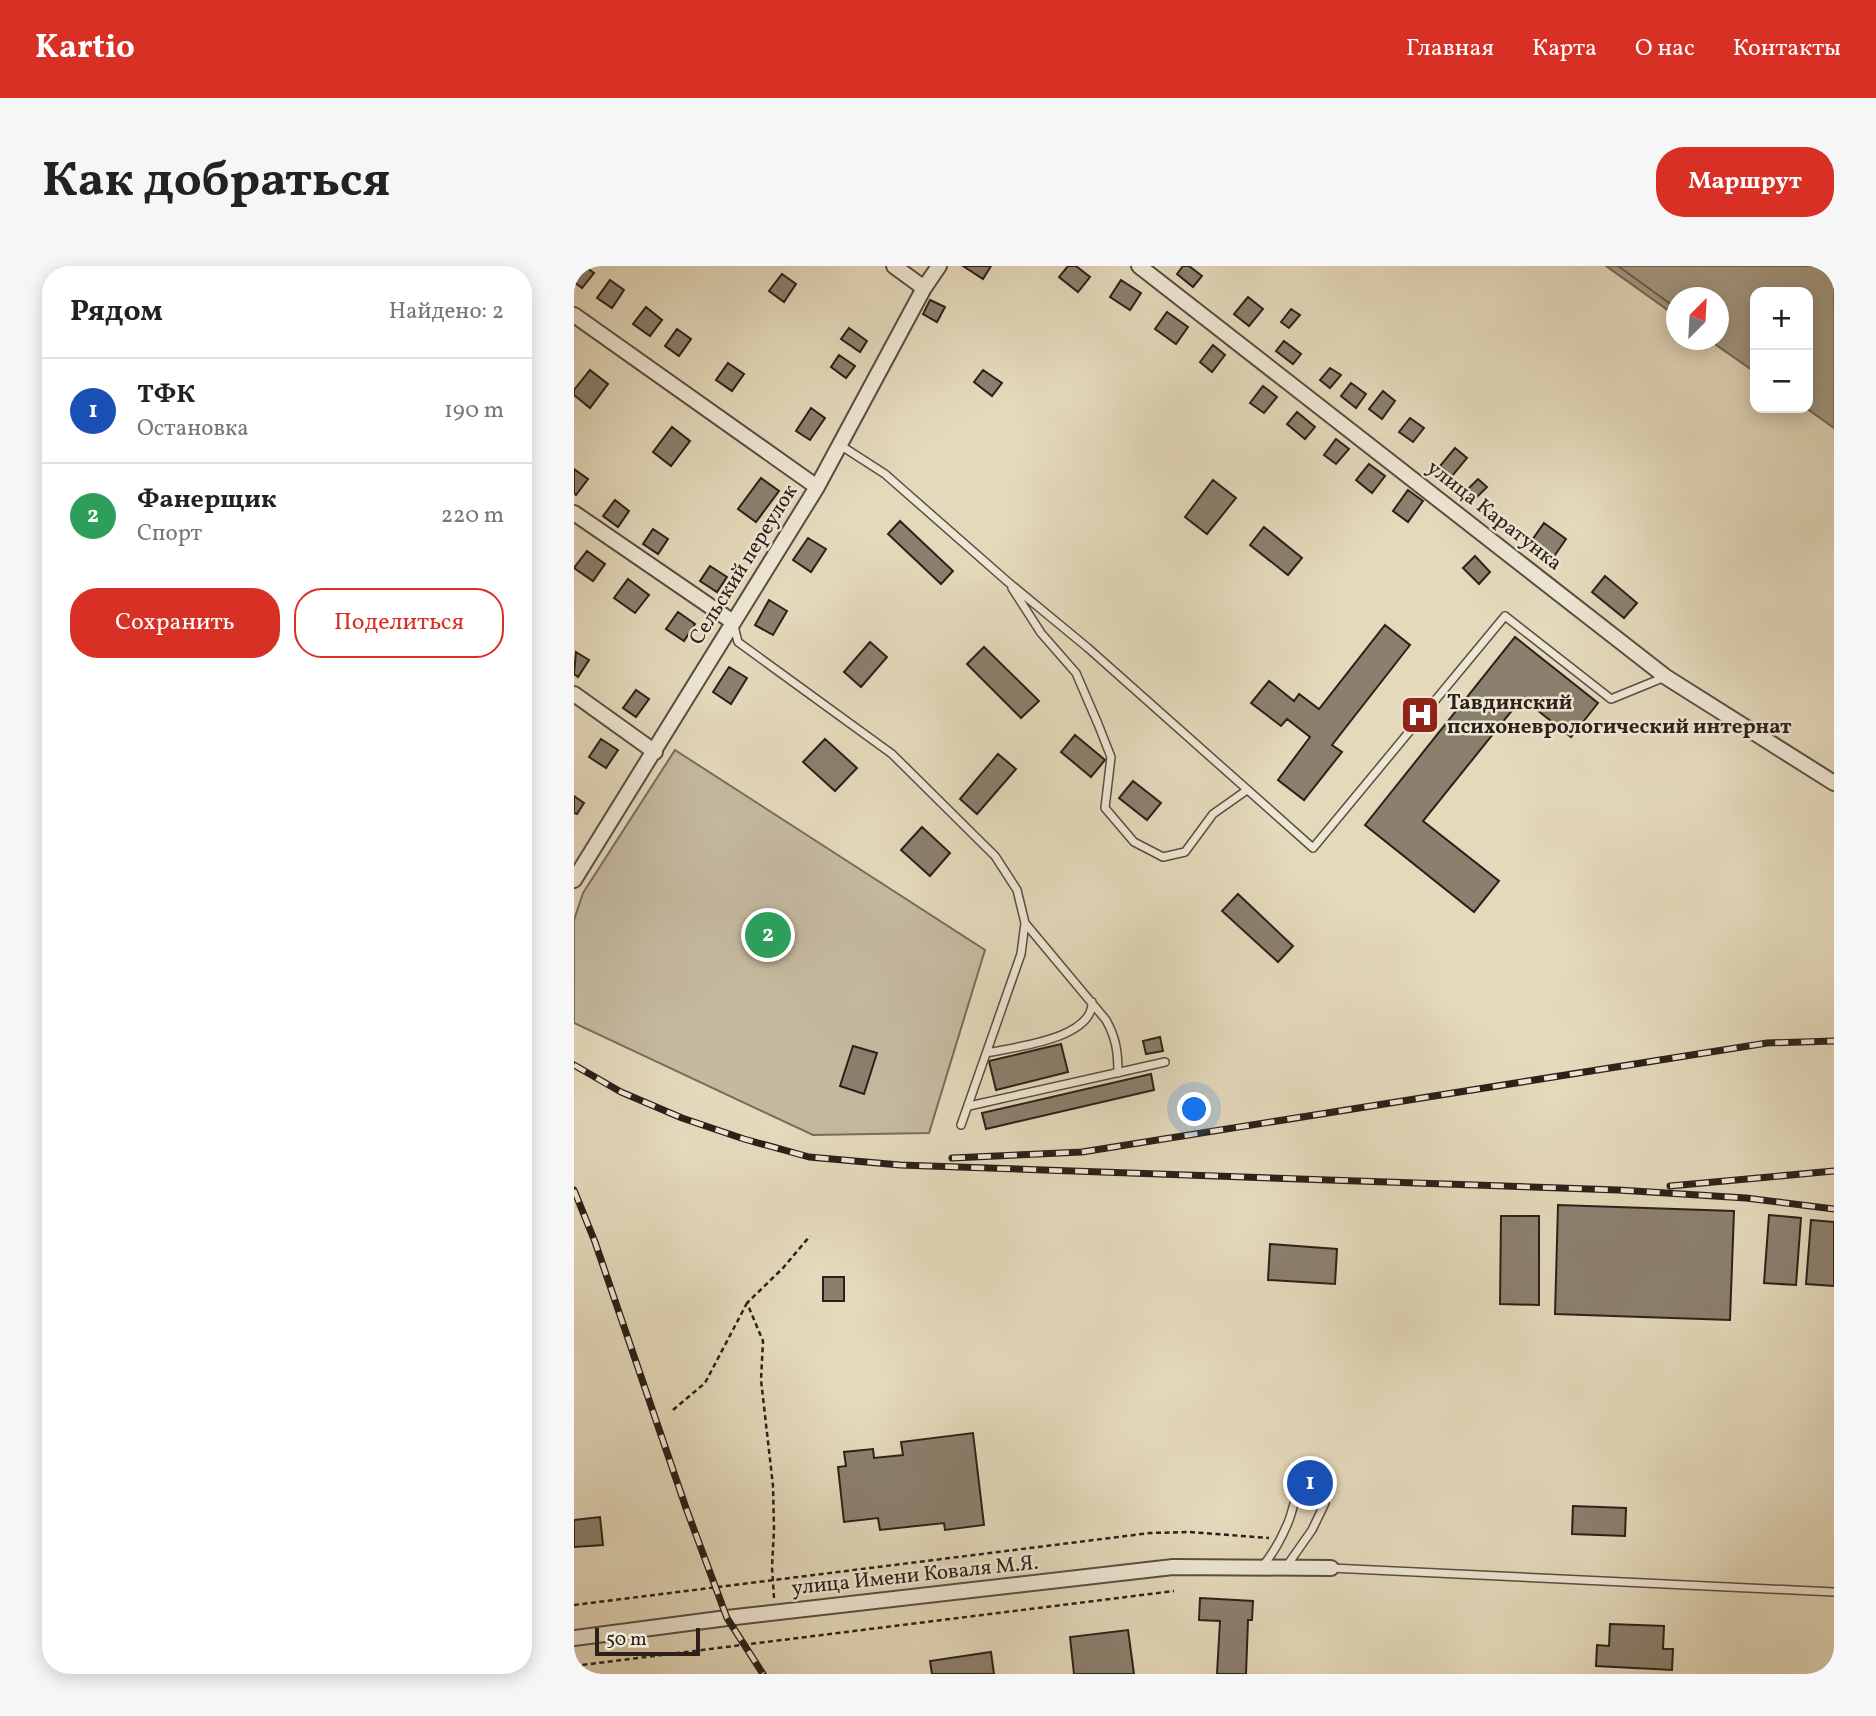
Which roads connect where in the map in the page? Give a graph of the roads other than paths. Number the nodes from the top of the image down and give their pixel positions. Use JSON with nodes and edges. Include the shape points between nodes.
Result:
{"nodes":[{"id":1,"x":894,"y":266,"type":"edge"},
{"id":2,"x":939,"y":266,"type":"edge"},
{"id":3,"x":1139,"y":266,"type":"edge"},
{"id":4,"x":924,"y":288,"type":"junction"},
{"id":5,"x":574,"y":315,"type":"edge"},
{"id":6,"x":840,"y":445,"type":"junction"},
{"id":7,"x":817,"y":487,"type":"junction"},
{"id":8,"x":574,"y":513,"type":"edge"},
{"id":9,"x":1008,"y":582,"type":"junction"},
{"id":10,"x":733,"y":622,"type":"junction"},
{"id":11,"x":1666,"y":677,"type":"junction"},
{"id":12,"x":574,"y":694,"type":"edge"},
{"id":13,"x":655,"y":752,"type":"junction"},
{"id":14,"x":1834,"y":783,"type":"edge"},
{"id":15,"x":1247,"y":790,"type":"junction"},
{"id":16,"x":574,"y":880,"type":"edge"},
{"id":17,"x":1025,"y":923,"type":"junction"},
{"id":18,"x":1092,"y":1002,"type":"junction"},
{"id":19,"x":987,"y":1053,"type":"junction"},
{"id":20,"x":1165,"y":1062,"type":"dead end"},
{"id":21,"x":1118,"y":1073,"type":"junction"},
{"id":22,"x":969,"y":1106,"type":"junction"},
{"id":23,"x":961,"y":1125,"type":"dead end"},
{"id":24,"x":1285,"y":1567,"type":"junction"},
{"id":25,"x":1261,"y":1568,"type":"junction"},
{"id":26,"x":1331,"y":1568,"type":"joint"},
{"id":27,"x":1834,"y":1592,"type":"edge"},
{"id":28,"x":574,"y":1638,"type":"edge"}],
"edges":[{"from":1,"to":4,"type":"street"},
{"from":2,"to":4,"type":"street","name":"Сельский переулок"},
{"from":3,"to":11,"type":"street","name":"улица Каратунка"},
{"from":4,"to":6,"type":"street","name":"Сельский переулок"},
{"from":5,"to":7,"type":"street"},
{"from":6,"to":7,"type":"street","name":"Сельский переулок"},
{"from":6,"to":9,"type":"lane","via":[[885,474]]},
{"from":7,"to":10,"type":"street","name":"Сельский переулок"},
{"from":8,"to":10,"type":"street"},
{"from":9,"to":15,"type":"lane"},
{"from":9,"to":15,"type":"lane","via":[[1041,633],[1076,673],[1111,757],[1105,808],[1134,842],[1163,858],[1185,852],[1213,814]]},
{"from":10,"to":13,"type":"street","name":"Сельский переулок"},
{"from":10,"to":17,"type":"lane","via":[[738,642],[892,754],[995,856],[1017,890]]},
{"from":11,"to":14,"type":"street","name":"улица Каратунка"},
{"from":11,"to":15,"type":"lane","via":[[1611,699],[1505,617],[1313,848]]},
{"from":12,"to":13,"type":"street"},
{"from":13,"to":16,"type":"street","name":"Сельский переулок"},
{"from":17,"to":18,"type":"lane"},
{"from":17,"to":19,"type":"lane","via":[[1021,954]]},
{"from":18,"to":19,"type":"lane","via":[[1079,1027],[1063,1035]]},
{"from":18,"to":21,"type":"lane","via":[[1114,1034]]},
{"from":19,"to":22,"type":"lane"},
{"from":20,"to":21,"type":"lane"},
{"from":21,"to":22,"type":"lane"},
{"from":22,"to":23,"type":"lane"},
{"from":24,"to":25,"type":"street","name":"улица Имени Коваля М.Я."},
{"from":24,"to":25,"type":"lane","via":[[1325,1503],[1321,1491],[1310,1483],[1295,1497],[1288,1524]]},
{"from":24,"to":26,"type":"street","name":"улица Имени Коваля М.Я."},
{"from":25,"to":28,"type":"street","name":"улица Имени Коваля М.Я.","via":[[1173,1567]]},
{"from":26,"to":27,"type":"lane"}]}
